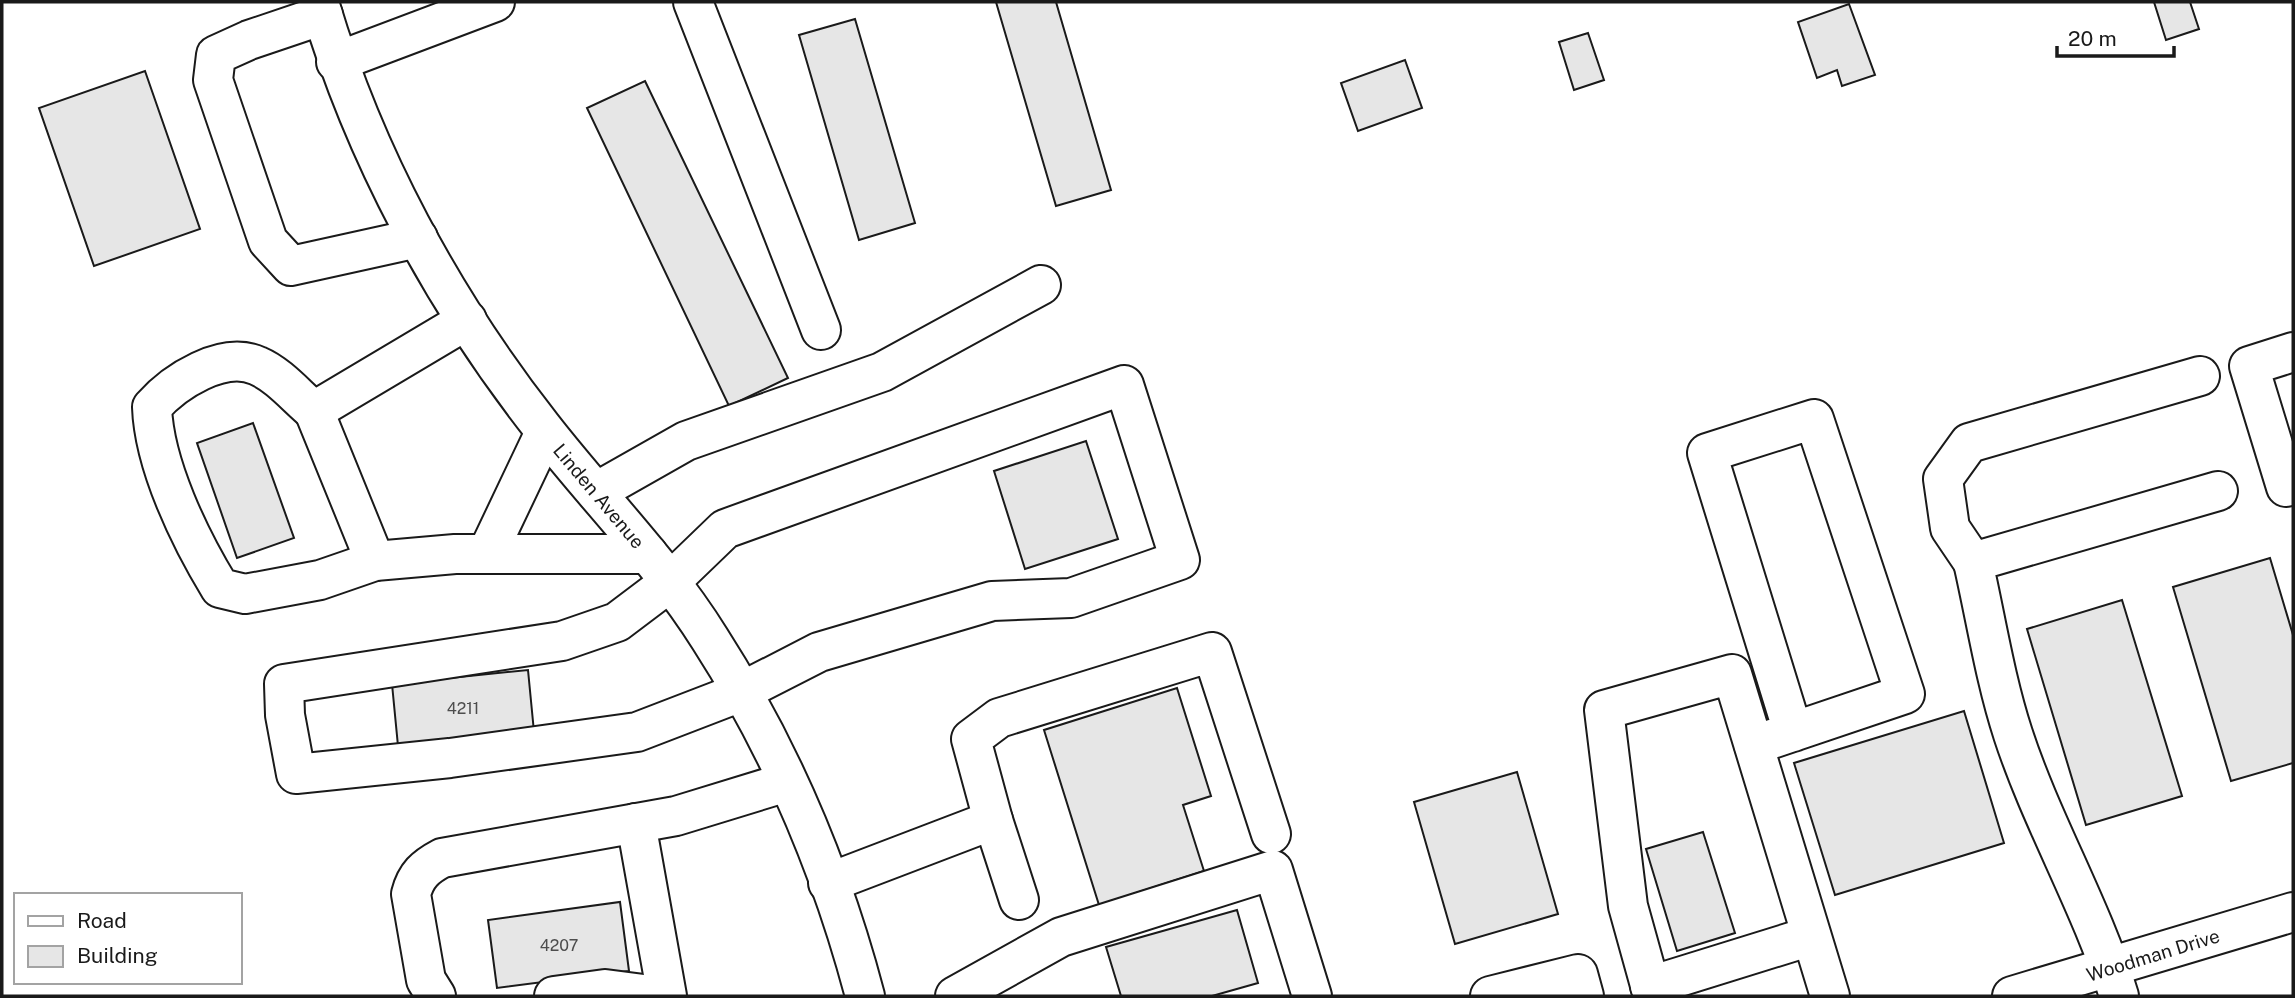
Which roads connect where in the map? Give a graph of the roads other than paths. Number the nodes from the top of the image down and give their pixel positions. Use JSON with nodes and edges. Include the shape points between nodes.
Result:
{"nodes":[{"id":1,"x":495,"y":2,"type":"edge"},
{"id":2,"x":693,"y":2,"type":"edge"},
{"id":3,"x":321,"y":8,"type":"edge"},
{"id":4,"x":337,"y":62,"type":"junction"},
{"id":5,"x":418,"y":238,"type":"junction"},
{"id":6,"x":1041,"y":285,"type":"dead end"},
{"id":7,"x":467,"y":320,"type":"junction"},
{"id":8,"x":821,"y":330,"type":"dead end"},
{"id":9,"x":2293,"y":352,"type":"edge"},
{"id":10,"x":2200,"y":376,"type":"dead end"},
{"id":11,"x":314,"y":411,"type":"junction"},
{"id":12,"x":545,"y":432,"type":"junction"},
{"id":13,"x":2218,"y":491,"type":"dead end"},
{"id":14,"x":596,"y":492,"type":"junction"},
{"id":15,"x":2291,"y":495,"type":"edge"},
{"id":16,"x":487,"y":554,"type":"junction"},
{"id":17,"x":374,"y":561,"type":"junction"},
{"id":18,"x":1973,"y":562,"type":"junction"},
{"id":19,"x":659,"y":568,"type":"junction"},
{"id":20,"x":741,"y":692,"type":"junction"},
{"id":21,"x":1793,"y":732,"type":"junction"},
{"id":22,"x":1754,"y":745,"type":"junction"},
{"id":23,"x":787,"y":782,"type":"junction"},
{"id":24,"x":993,"y":820,"type":"junction"},
{"id":25,"x":636,"y":823,"type":"junction"},
{"id":26,"x":1271,"y":834,"type":"dead end"},
{"id":27,"x":828,"y":884,"type":"junction"},
{"id":28,"x":1019,"y":900,"type":"dead end"},
{"id":29,"x":2293,"y":912,"type":"edge"},
{"id":30,"x":1811,"y":936,"type":"junction"},
{"id":31,"x":1020,"y":980,"type":"edge"},
{"id":32,"x":2115,"y":982,"type":"edge"},
{"id":33,"x":1651,"y":991,"type":"edge"},
{"id":34,"x":436,"y":996,"type":"edge"},
{"id":35,"x":554,"y":996,"type":"edge"},
{"id":36,"x":659,"y":996,"type":"edge"},
{"id":37,"x":667,"y":996,"type":"edge"},
{"id":38,"x":865,"y":996,"type":"edge"},
{"id":39,"x":955,"y":996,"type":"edge"},
{"id":40,"x":1312,"y":996,"type":"edge"},
{"id":41,"x":1490,"y":996,"type":"edge"},
{"id":42,"x":1584,"y":996,"type":"edge"},
{"id":43,"x":1830,"y":996,"type":"edge"},
{"id":44,"x":2012,"y":996,"type":"edge"}],
"edges":[{"from":1,"to":4,"type":"main road"},
{"from":2,"to":8,"type":"main road"},
{"from":3,"to":4,"type":"main road","name":"Linden Avenue"},
{"from":3,"to":5,"type":"main road","via":[[216,55],[213,80],[268,241],[291,266]]},
{"from":4,"to":5,"type":"main road","name":"Linden Avenue","via":[[374,152]]},
{"from":5,"to":7,"type":"main road","name":"Linden Avenue"},
{"from":6,"to":14,"type":"main road","via":[[882,373],[686,441]]},
{"from":7,"to":11,"type":"main road"},
{"from":7,"to":12,"type":"main road","name":"Linden Avenue"},
{"from":9,"to":15,"type":"main road","via":[[2249,366]]},
{"from":10,"to":18,"type":"main road","via":[[1969,443],[1943,479],[1950,528]]},
{"from":11,"to":17,"type":"main road"},
{"from":11,"to":17,"type":"main road","via":[[258,366],[242,362],[190,374],[169,388],[152,407],[153,431],[198,551],[220,588],[245,594],[269,590],[320,580]]},
{"from":12,"to":14,"type":"main road","name":"Linden Avenue"},
{"from":12,"to":16,"type":"main road"},
{"from":13,"to":18,"type":"main road"},
{"from":14,"to":19,"type":"main road","name":"Linden Avenue"},
{"from":16,"to":17,"type":"main road"},
{"from":16,"to":19,"type":"main road"},
{"from":18,"to":32,"type":"main road","via":[[2013,733]]},
{"from":19,"to":20,"type":"main road","name":"Linden Avenue","via":[[710,638]]},
{"from":19,"to":20,"type":"main road","via":[[617,622],[562,640],[284,684],[296,774],[636,732]]},
{"from":19,"to":20,"type":"main road","via":[[725,529],[1124,385],[1180,560],[1070,598],[992,601],[832,648]]},
{"from":20,"to":23,"type":"main road","name":"Linden Avenue"},
{"from":21,"to":21,"type":"main road","via":[[1905,694],[1814,419],[1707,453]]},
{"from":21,"to":22,"type":"main road"},
{"from":22,"to":30,"type":"main road"},
{"from":22,"to":33,"type":"main road","via":[[1732,674],[1604,710],[1628,906]]},
{"from":23,"to":25,"type":"main road","via":[[676,816]]},
{"from":23,"to":27,"type":"main road","name":"Linden Avenue"},
{"from":24,"to":26,"type":"main road","via":[[971,739],[999,718],[1212,652]]},
{"from":24,"to":27,"type":"main road"},
{"from":24,"to":28,"type":"main road"},
{"from":25,"to":34,"type":"main road","via":[[442,858],[425,867],[411,894],[426,980]]},
{"from":25,"to":37,"type":"main road"},
{"from":27,"to":38,"type":"main road","name":"Linden Avenue"},
{"from":29,"to":32,"type":"main road","name":"Woodman Drive"},
{"from":30,"to":33,"type":"main road"},
{"from":30,"to":43,"type":"main road"},
{"from":31,"to":39,"type":"main road"},
{"from":31,"to":40,"type":"main road","via":[[1061,937],[1273,870]]},
{"from":32,"to":44,"type":"main road","name":"Woodman Drive"},
{"from":35,"to":36,"type":"main road","via":[[605,989]]},
{"from":41,"to":42,"type":"main road","via":[[1578,974]]}]}
